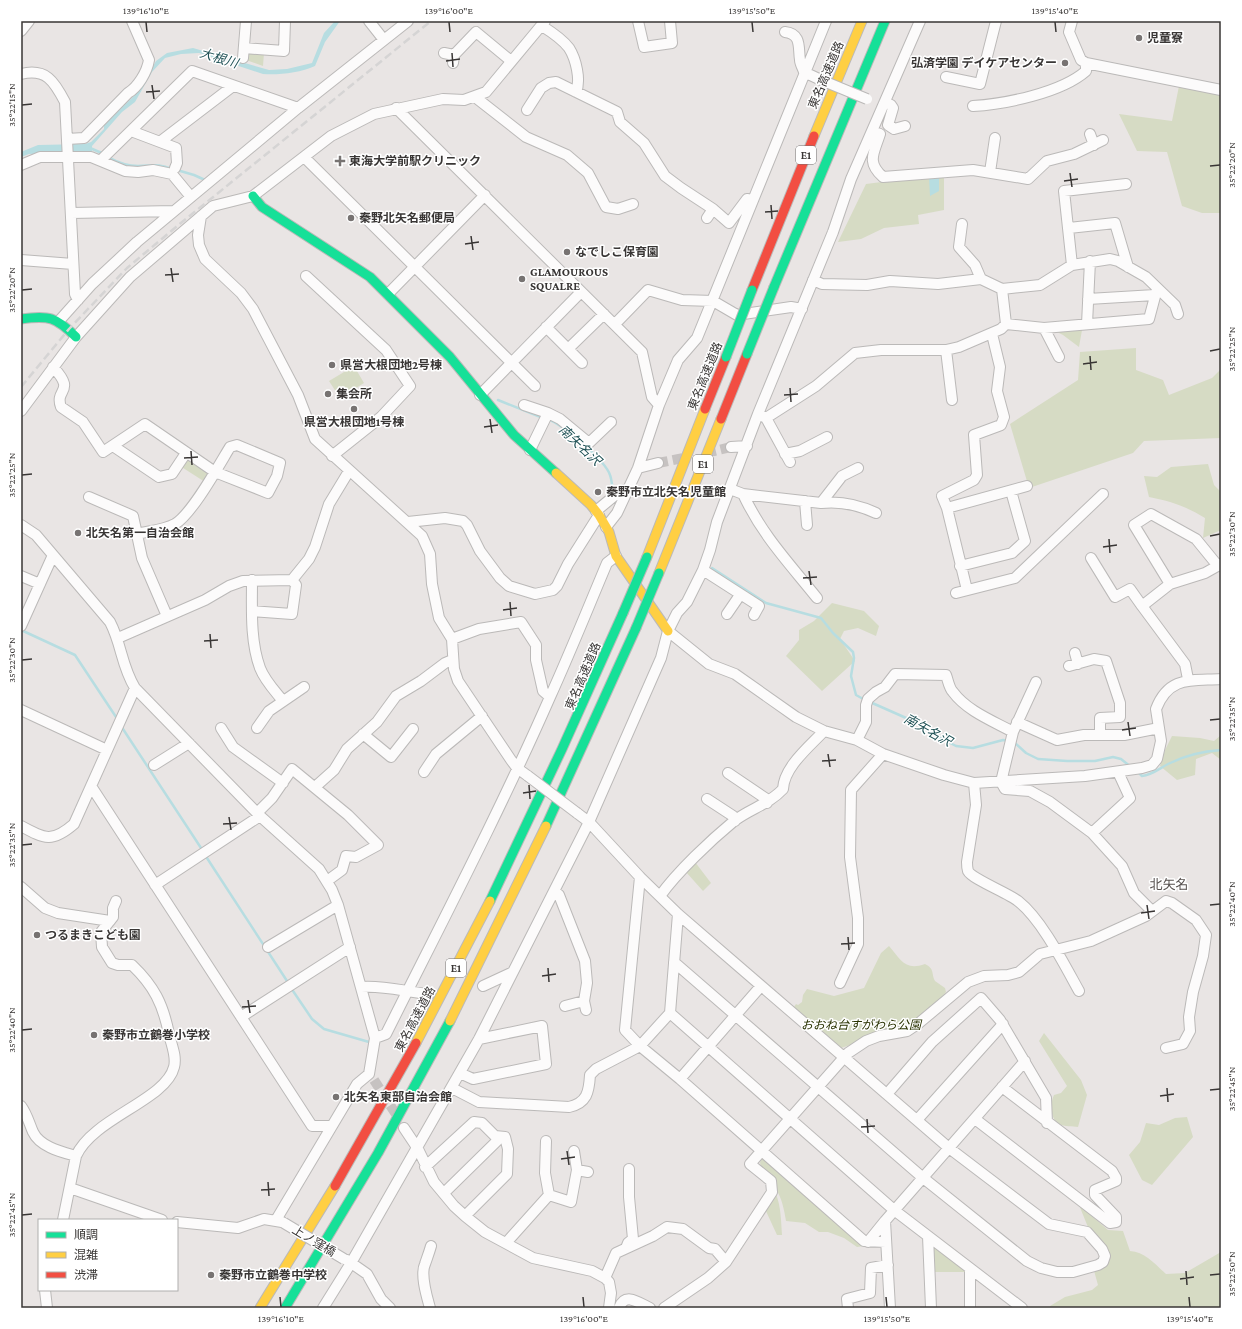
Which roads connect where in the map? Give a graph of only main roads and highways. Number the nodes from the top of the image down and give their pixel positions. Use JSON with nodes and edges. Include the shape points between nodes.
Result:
{"nodes":[{"id":1,"x":862,"y":21,"type":"edge"},
{"id":2,"x":885,"y":21,"type":"edge"},
{"id":3,"x":252,"y":196,"type":"road end"},
{"id":4,"x":21,"y":319,"type":"edge"},
{"id":5,"x":76,"y":337,"type":"road end"},
{"id":6,"x":668,"y":631,"type":"road end"},
{"id":7,"x":260,"y":1308,"type":"edge"},
{"id":8,"x":285,"y":1308,"type":"edge"}],
"edges":[{"from":1,"to":7,"type":"main road","name":"東名高速道路","number":"E1","bridge":true,"via":[[806,154],[647,557],[530,821],[456,968],[358,1146]]},
{"from":2,"to":8,"type":"main road","number":"E1","bridge":true,"via":[[659,573],[577,765],[446,1029],[376,1156]]},
{"from":3,"to":6,"type":"main road","via":[[262,207],[370,277],[450,357],[509,430],[598,513],[616,556]]},
{"from":4,"to":5,"type":"main road","via":[[43,315],[59,320]]}]}
